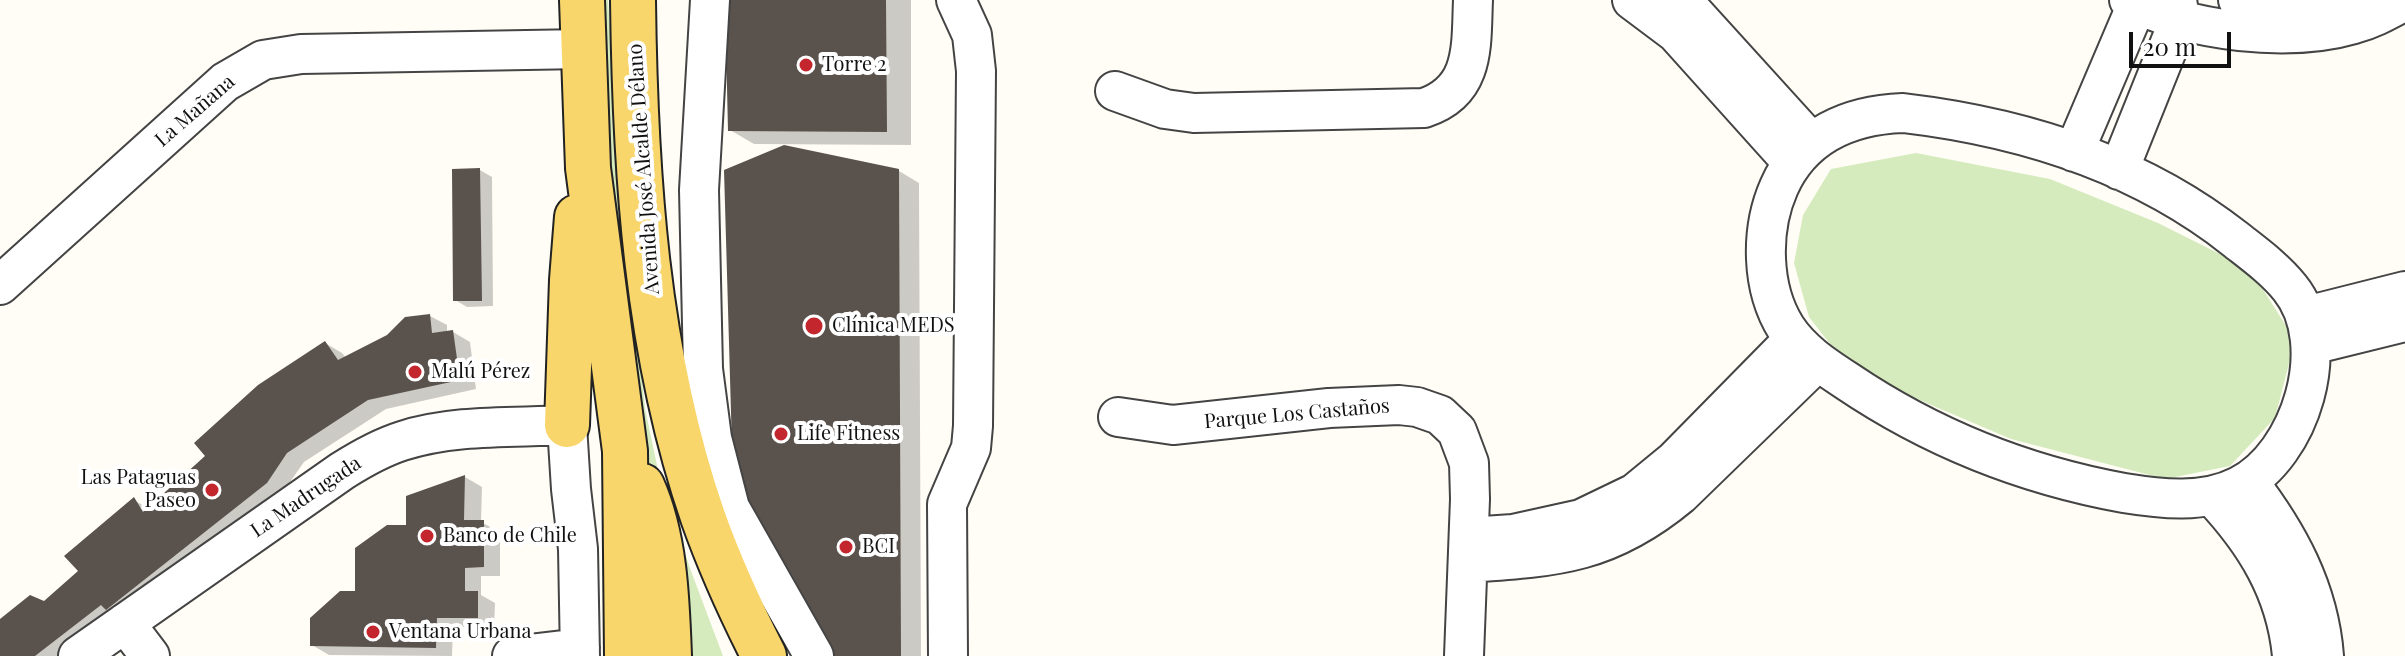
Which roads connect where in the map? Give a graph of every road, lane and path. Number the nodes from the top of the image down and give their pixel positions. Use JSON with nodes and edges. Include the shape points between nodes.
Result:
{"nodes":[{"id":1,"x":582,"y":0,"type":"edge"},
{"id":2,"x":633,"y":0,"type":"edge"},
{"id":3,"x":710,"y":0,"type":"edge"},
{"id":4,"x":956,"y":0,"type":"edge"},
{"id":5,"x":1473,"y":0,"type":"edge"},
{"id":6,"x":1632,"y":0,"type":"edge"},
{"id":7,"x":1682,"y":0,"type":"edge"},
{"id":8,"x":2238,"y":0,"type":"edge"},
{"id":9,"x":2137,"y":1,"type":"edge"},
{"id":10,"x":2404,"y":1,"type":"edge"},
{"id":11,"x":2178,"y":9,"type":"edge"},
{"id":12,"x":583,"y":49,"type":"junction"},
{"id":13,"x":1115,"y":91,"type":"dead end"},
{"id":14,"x":1802,"y":152,"type":"junction"},
{"id":15,"x":2074,"y":152,"type":"junction"},
{"id":16,"x":588,"y":168,"type":"junction"},
{"id":17,"x":2119,"y":170,"type":"junction"},
{"id":18,"x":0,"y":285,"type":"edge"},
{"id":19,"x":2405,"y":291,"type":"edge"},
{"id":20,"x":2405,"y":322,"type":"edge"},
{"id":21,"x":2308,"y":331,"type":"junction"},
{"id":22,"x":1806,"y":350,"type":"junction"},
{"id":23,"x":1118,"y":417,"type":"dead end"},
{"id":24,"x":567,"y":425,"type":"junction"},
{"id":25,"x":625,"y":451,"type":"junction"},
{"id":26,"x":2248,"y":481,"type":"junction"},
{"id":27,"x":2212,"y":496,"type":"junction"},
{"id":28,"x":1469,"y":550,"type":"junction"},
{"id":29,"x":744,"y":616,"type":"junction"},
{"id":30,"x":125,"y":623,"type":"junction"},
{"id":31,"x":580,"y":652,"type":"edge"},
{"id":32,"x":78,"y":656,"type":"edge"},
{"id":33,"x":150,"y":656,"type":"edge"},
{"id":34,"x":512,"y":656,"type":"edge"},
{"id":35,"x":627,"y":656,"type":"edge"},
{"id":36,"x":669,"y":656,"type":"edge"},
{"id":37,"x":764,"y":656,"type":"edge"},
{"id":38,"x":792,"y":656,"type":"edge"},
{"id":39,"x":814,"y":656,"type":"edge"},
{"id":40,"x":948,"y":656,"type":"edge"},
{"id":41,"x":1464,"y":656,"type":"edge"},
{"id":42,"x":2292,"y":656,"type":"edge"},
{"id":43,"x":2324,"y":656,"type":"edge"}],
"edges":[{"from":1,"to":12,"type":"main road"},
{"from":2,"to":29,"type":"main road","name":"Avenida José Alcalde Délano","via":[[645,236],[666,379],[703,515]]},
{"from":3,"to":39,"type":"street","via":[[699,190],[703,369],[712,438],[730,508]]},
{"from":4,"to":40,"type":"street","via":[[972,35],[976,71],[973,410],[971,448],[947,504]]},
{"from":5,"to":13,"type":"street","via":[[1465,74],[1456,89],[1424,108],[1194,113]]},
{"from":6,"to":14,"type":"street","via":[[1676,33]]},
{"from":7,"to":14,"type":"street"},
{"from":8,"to":10,"type":"street"},
{"from":9,"to":11,"type":"street"},
{"from":9,"to":15,"type":"street"},
{"from":10,"to":11,"type":"street","via":[[2355,24],[2295,32],[2235,30]]},
{"from":11,"to":17,"type":"street"},
{"from":12,"to":16,"type":"main road"},
{"from":12,"to":18,"type":"street","name":"La Mañana","via":[[301,54],[263,60],[225,82]]},
{"from":14,"to":15,"type":"street","via":[[1830,129],[1878,114],[1903,113],[2003,130]]},
{"from":14,"to":22,"type":"street","via":[[1776,194],[1766,253],[1778,314]]},
{"from":15,"to":17,"type":"street"},
{"from":16,"to":24,"type":"main road","via":[[577,214]]},
{"from":16,"to":25,"type":"main road"},
{"from":17,"to":21,"type":"street","via":[[2221,228],[2288,285]]},
{"from":19,"to":21,"type":"street"},
{"from":20,"to":21,"type":"street"},
{"from":21,"to":26,"type":"street","via":[[2312,364],[2300,409],[2273,457]]},
{"from":22,"to":27,"type":"street","via":[[1896,411],[2009,464],[2148,497]]},
{"from":22,"to":28,"type":"street","via":[[1680,495],[1629,532],[1546,558]]},
{"from":23,"to":28,"type":"street","name":"Parque Los Castaños","via":[[1173,425],[1329,408],[1399,405],[1429,410],[1457,431],[1467,453]]},
{"from":24,"to":30,"type":"street","name":"La Madrugada","via":[[440,432],[374,452]]},
{"from":24,"to":31,"type":"street"},
{"from":25,"to":35,"type":"main road"},
{"from":25,"to":36,"type":"main road","via":[[648,499],[659,549]]},
{"from":26,"to":27,"type":"street"},
{"from":26,"to":43,"type":"street","via":[[2303,569]]},
{"from":27,"to":42,"type":"street","via":[[2269,572]]},
{"from":28,"to":41,"type":"street","name":"Parque Los Castaños"},
{"from":29,"to":37,"type":"main road","name":"Avenida José Alcalde Délano"},
{"from":29,"to":38,"type":"street"},
{"from":30,"to":32,"type":"street","name":"La Madrugada"},
{"from":30,"to":33,"type":"street"},
{"from":31,"to":34,"type":"street"}]}
